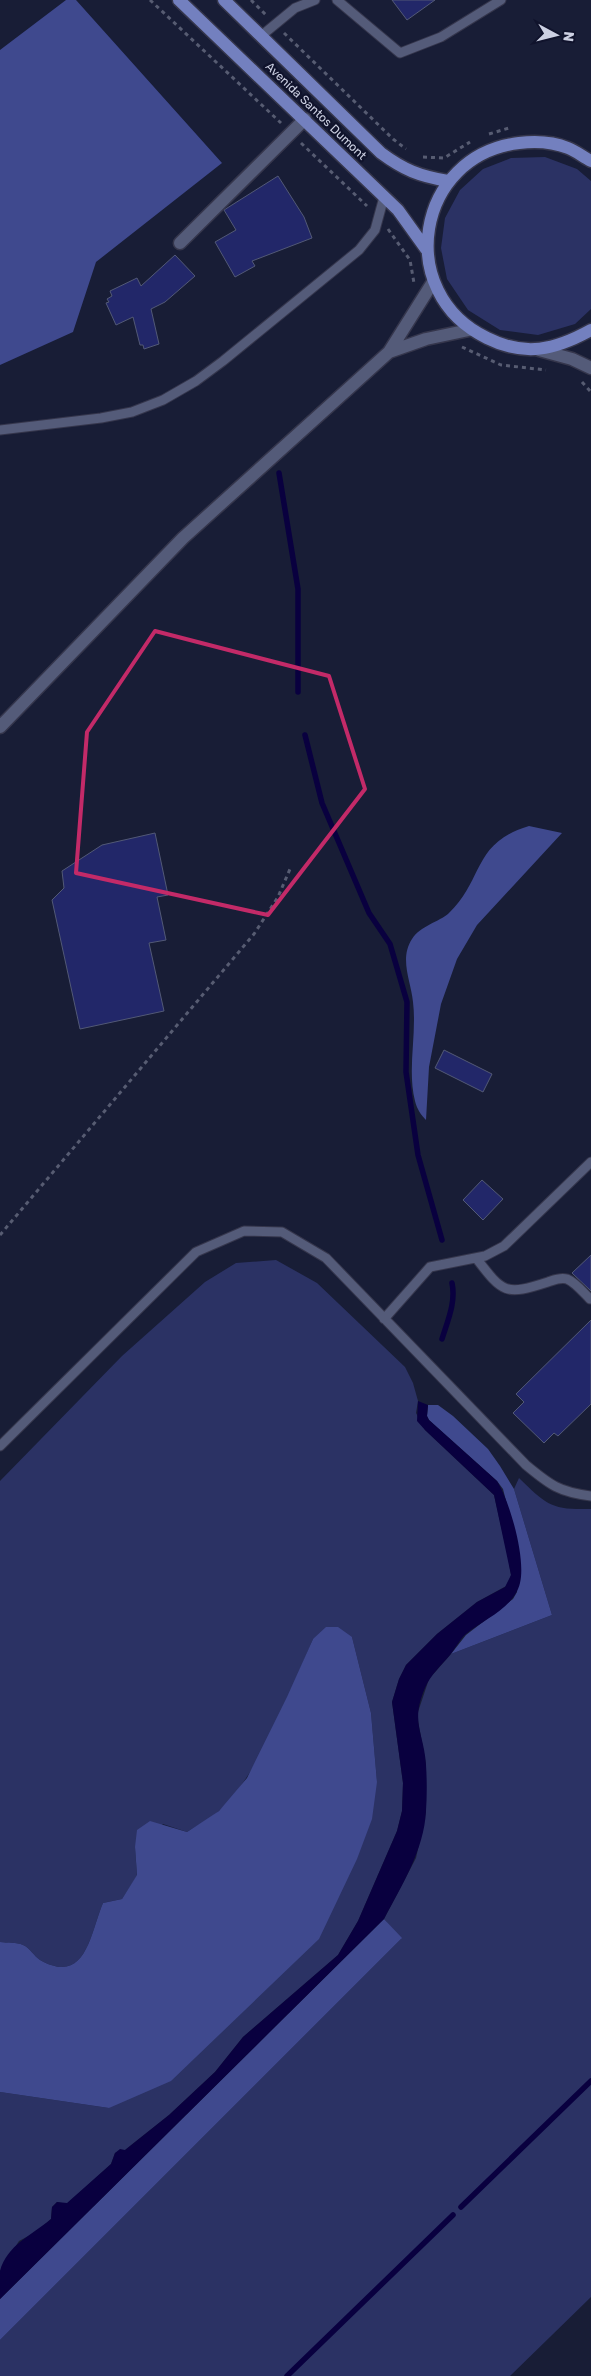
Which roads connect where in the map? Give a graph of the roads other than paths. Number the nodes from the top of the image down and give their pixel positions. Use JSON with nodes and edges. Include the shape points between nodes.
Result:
{"nodes":[{"id":1,"x":179,"y":0,"type":"edge"},
{"id":2,"x":224,"y":0,"type":"edge"},
{"id":3,"x":315,"y":0,"type":"edge"},
{"id":4,"x":338,"y":0,"type":"edge"},
{"id":5,"x":501,"y":0,"type":"edge"},
{"id":6,"x":261,"y":36,"type":"junction"},
{"id":7,"x":305,"y":119,"type":"junction"},
{"id":8,"x":591,"y":161,"type":"edge"},
{"id":9,"x":448,"y":181,"type":"junction"},
{"id":10,"x":384,"y":197,"type":"junction"},
{"id":11,"x":180,"y":243,"type":"dead end"},
{"id":12,"x":426,"y":249,"type":"junction"},
{"id":13,"x":433,"y":282,"type":"junction"},
{"id":14,"x":469,"y":330,"type":"junction"},
{"id":15,"x":591,"y":330,"type":"edge"},
{"id":16,"x":539,"y":350,"type":"junction"},
{"id":17,"x":389,"y":352,"type":"junction"},
{"id":18,"x":591,"y":368,"type":"edge"},
{"id":19,"x":0,"y":430,"type":"edge"},
{"id":20,"x":0,"y":727,"type":"edge"},
{"id":21,"x":591,"y":1162,"type":"edge"},
{"id":22,"x":476,"y":1258,"type":"junction"},
{"id":23,"x":590,"y":1300,"type":"edge"},
{"id":24,"x":384,"y":1319,"type":"junction"},
{"id":25,"x":0,"y":1446,"type":"edge"},
{"id":26,"x":591,"y":1496,"type":"edge"}],
"edges":[{"from":1,"to":7,"type":"main road","name":"Avenida Santos Dumont"},
{"from":2,"to":6,"type":"main road","name":"Avenida Santos Dumont"},
{"from":3,"to":6,"type":"lane","via":[[295,8]]},
{"from":4,"to":5,"type":"lane","via":[[400,53],[441,37]]},
{"from":6,"to":9,"type":"main road","name":"Avenida Santos Dumont","via":[[380,153],[413,173]]},
{"from":7,"to":10,"type":"main road","name":"Avenida Santos Dumont"},
{"from":7,"to":11,"type":"street"},
{"from":8,"to":9,"type":"main road","via":[[567,147],[535,141],[502,145],[472,159]]},
{"from":9,"to":12,"type":"main road","via":[[432,213]]},
{"from":10,"to":12,"type":"main road","name":"Avenida Santos Dumont","via":[[408,221]]},
{"from":10,"to":19,"type":"lane","via":[[375,230],[359,250],[196,381],[163,400],[132,412]]},
{"from":12,"to":13,"type":"main road"},
{"from":13,"to":14,"type":"main road","via":[[450,311]]},
{"from":13,"to":17,"type":"street"},
{"from":14,"to":16,"type":"main road","via":[[505,347]]},
{"from":14,"to":17,"type":"street","via":[[426,339]]},
{"from":15,"to":16,"type":"main road","via":[[568,343]]},
{"from":16,"to":18,"type":"street"},
{"from":17,"to":20,"type":"street","via":[[182,538]]},
{"from":21,"to":22,"type":"lane","via":[[504,1246]]},
{"from":22,"to":23,"type":"lane","via":[[495,1284],[507,1290],[521,1290],[561,1278],[569,1280]]},
{"from":22,"to":24,"type":"lane","via":[[430,1267]]},
{"from":24,"to":25,"type":"lane","via":[[326,1258],[282,1232],[244,1231],[196,1252]]},
{"from":24,"to":26,"type":"lane","via":[[550,1486]]}]}
